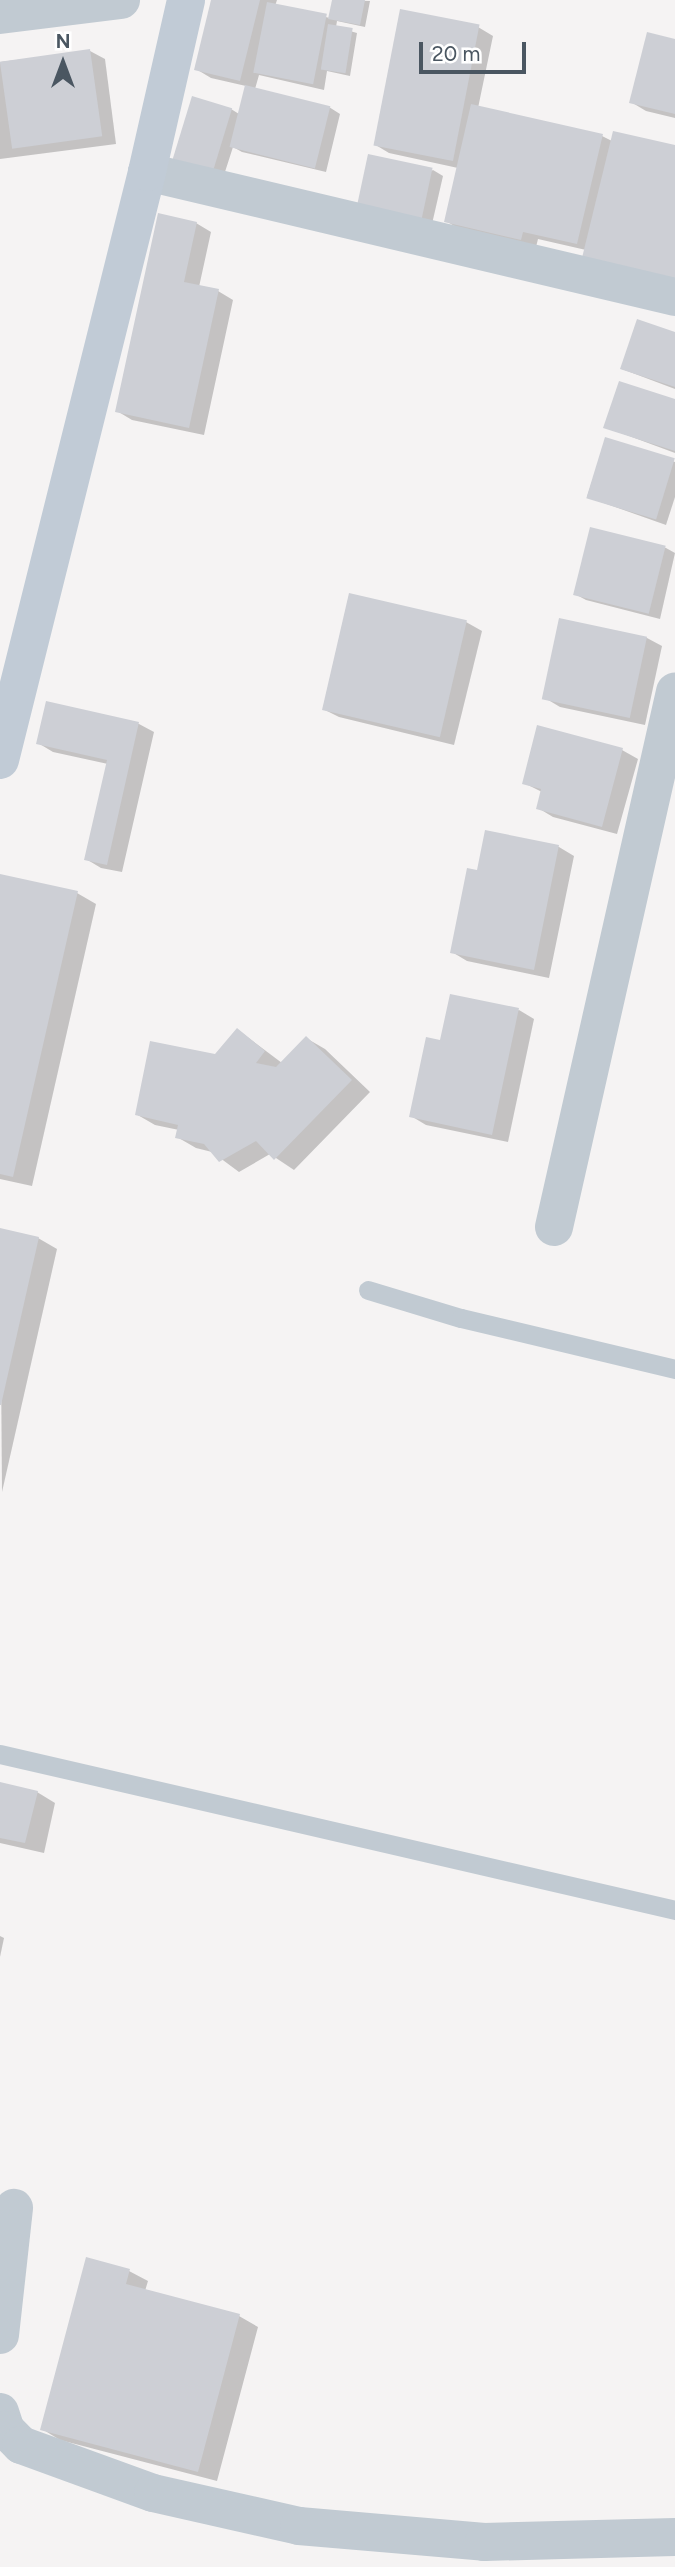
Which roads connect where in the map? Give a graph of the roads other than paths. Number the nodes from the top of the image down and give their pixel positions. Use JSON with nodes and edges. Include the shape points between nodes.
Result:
{"nodes":[{"id":1,"x":121,"y":0,"type":"edge"},
{"id":2,"x":186,"y":0,"type":"edge"},
{"id":3,"x":0,"y":15,"type":"edge"},
{"id":4,"x":147,"y":172,"type":"junction"},
{"id":5,"x":675,"y":296,"type":"edge"},
{"id":6,"x":675,"y":692,"type":"edge"},
{"id":7,"x":0,"y":760,"type":"edge"},
{"id":8,"x":554,"y":1227,"type":"dead end"},
{"id":9,"x":368,"y":1290,"type":"dead end"},
{"id":10,"x":675,"y":1369,"type":"edge"},
{"id":11,"x":0,"y":1754,"type":"edge"},
{"id":12,"x":675,"y":1910,"type":"edge"},
{"id":13,"x":14,"y":2208,"type":"dead end"},
{"id":14,"x":0,"y":2335,"type":"edge"},
{"id":15,"x":0,"y":2412,"type":"edge"},
{"id":16,"x":675,"y":2537,"type":"edge"}],
"edges":[{"from":1,"to":3,"type":"street"},
{"from":2,"to":4,"type":"main road"},
{"from":4,"to":5,"type":"street"},
{"from":4,"to":7,"type":"main road"},
{"from":6,"to":8,"type":"street"},
{"from":9,"to":10,"type":"lane","via":[[461,1318]]},
{"from":11,"to":12,"type":"lane"},
{"from":13,"to":14,"type":"street"},
{"from":15,"to":16,"type":"street","via":[[6,2430],[21,2445],[153,2493],[299,2526],[484,2542]]}]}
